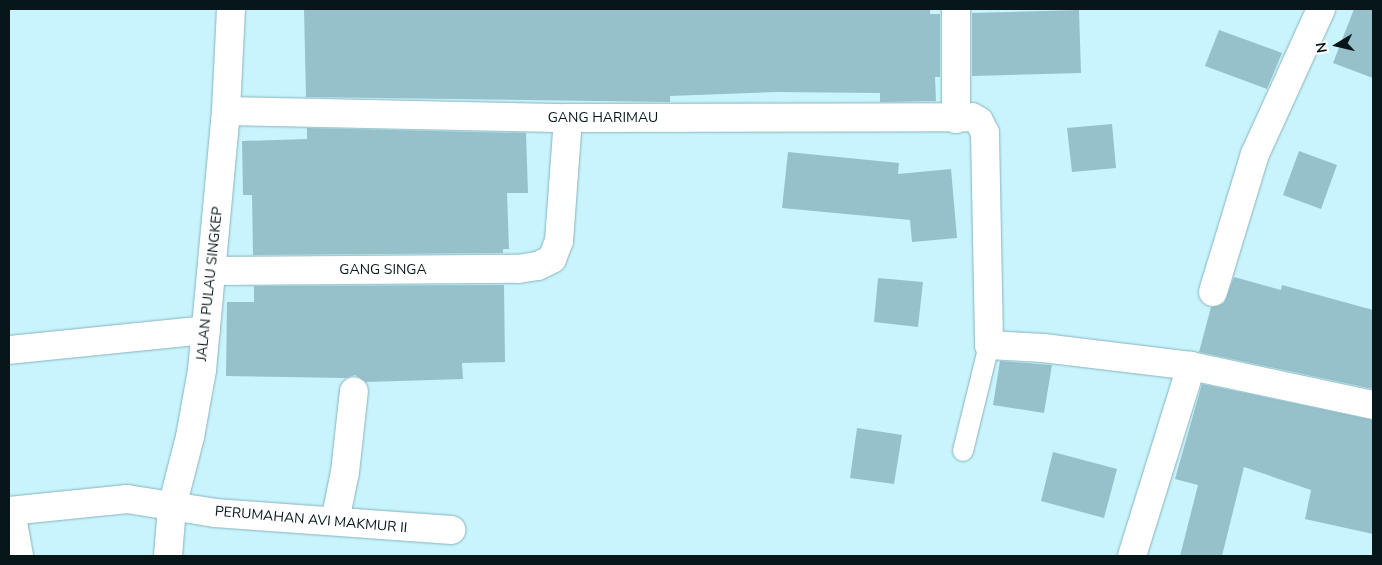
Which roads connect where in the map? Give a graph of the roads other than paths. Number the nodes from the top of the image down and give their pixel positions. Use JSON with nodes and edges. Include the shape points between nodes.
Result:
{"nodes":[{"id":1,"x":231,"y":9,"type":"edge"},
{"id":2,"x":956,"y":9,"type":"edge"},
{"id":3,"x":1321,"y":9,"type":"edge"},
{"id":4,"x":226,"y":111,"type":"junction"},
{"id":5,"x":568,"y":118,"type":"junction"},
{"id":6,"x":968,"y":120,"type":"junction"},
{"id":7,"x":212,"y":271,"type":"junction"},
{"id":8,"x":1213,"y":292,"type":"dead end"},
{"id":9,"x":206,"y":330,"type":"junction"},
{"id":10,"x":989,"y":344,"type":"junction"},
{"id":11,"x":9,"y":350,"type":"edge"},
{"id":12,"x":1191,"y":366,"type":"junction"},
{"id":13,"x":354,"y":391,"type":"dead end"},
{"id":14,"x":1373,"y":405,"type":"edge"},
{"id":15,"x":963,"y":451,"type":"dead end"},
{"id":16,"x":172,"y":507,"type":"junction"},
{"id":17,"x":10,"y":511,"type":"edge"},
{"id":18,"x":335,"y":521,"type":"junction"},
{"id":19,"x":451,"y":530,"type":"dead end"},
{"id":20,"x":19,"y":556,"type":"edge"},
{"id":21,"x":168,"y":556,"type":"edge"},
{"id":22,"x":1132,"y":556,"type":"edge"}],
"edges":[{"from":1,"to":4,"type":"street","name":"JALAN PULAU SINGKEP"},
{"from":2,"to":6,"type":"street"},
{"from":3,"to":8,"type":"street","via":[[1256,154]]},
{"from":4,"to":5,"type":"street","name":"GANG HARIMAU"},
{"from":4,"to":7,"type":"street","name":"JALAN PULAU SINGKEP"},
{"from":5,"to":6,"type":"street","name":"GANG HARIMAU"},
{"from":5,"to":7,"type":"street","name":"GANG SINGA","via":[[559,241],[552,259],[538,266],[518,269]]},
{"from":6,"to":10,"type":"street","via":[[985,133]]},
{"from":7,"to":9,"type":"street","name":"JALAN PULAU SINGKEP"},
{"from":9,"to":11,"type":"street"},
{"from":9,"to":16,"type":"street","name":"JALAN PULAU SINGKEP","via":[[190,437]]},
{"from":10,"to":12,"type":"street"},
{"from":10,"to":15,"type":"lane"},
{"from":12,"to":14,"type":"street"},
{"from":12,"to":22,"type":"street"},
{"from":13,"to":18,"type":"street","via":[[345,472]]},
{"from":16,"to":17,"type":"street","name":"PERUMAHAN AVI MAKMUR II","via":[[127,499]]},
{"from":16,"to":18,"type":"street","name":"PERUMAHAN AVI MAKMUR II"},
{"from":16,"to":21,"type":"street","name":"JALAN PULAU SINGKEP"},
{"from":17,"to":20,"type":"street"},
{"from":18,"to":19,"type":"street","name":"PERUMAHAN AVI MAKMUR II"}]}
